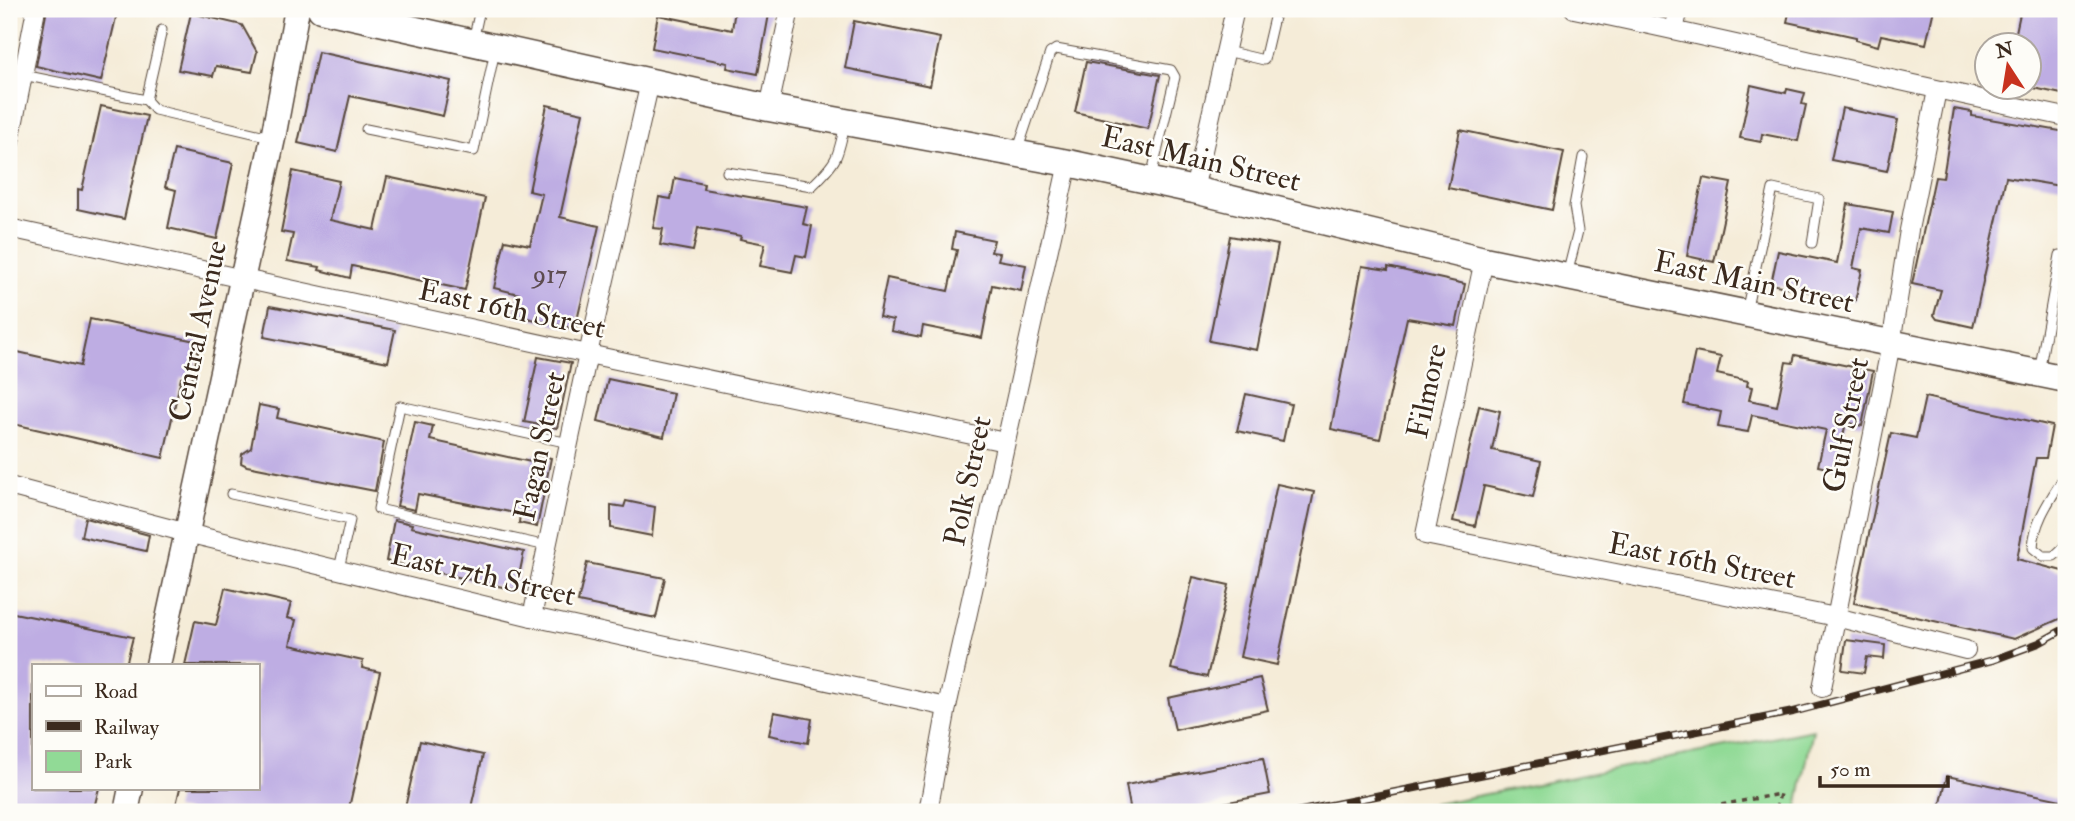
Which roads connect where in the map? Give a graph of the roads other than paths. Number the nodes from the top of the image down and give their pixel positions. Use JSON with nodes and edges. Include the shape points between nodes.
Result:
{"nodes":[{"id":1,"x":36,"y":9,"type":"edge"},
{"id":2,"x":297,"y":9,"type":"edge"},
{"id":3,"x":321,"y":9,"type":"edge"},
{"id":4,"x":480,"y":9,"type":"edge"},
{"id":5,"x":790,"y":9,"type":"edge"},
{"id":6,"x":1235,"y":9,"type":"edge"},
{"id":7,"x":1276,"y":9,"type":"edge"},
{"id":8,"x":1574,"y":9,"type":"edge"},
{"id":9,"x":1679,"y":9,"type":"edge"},
{"id":10,"x":162,"y":30,"type":"dead end"},
{"id":11,"x":1674,"y":30,"type":"junction"},
{"id":12,"x":484,"y":45,"type":"junction"},
{"id":13,"x":1226,"y":51,"type":"junction"},
{"id":14,"x":23,"y":75,"type":"junction"},
{"id":15,"x":650,"y":82,"type":"junction"},
{"id":16,"x":1937,"y":90,"type":"junction"},
{"id":17,"x":146,"y":100,"type":"junction"},
{"id":18,"x":769,"y":108,"type":"junction"},
{"id":19,"x":2066,"y":117,"type":"edge"},
{"id":20,"x":845,"y":122,"type":"junction"},
{"id":21,"x":366,"y":129,"type":"dead end"},
{"id":22,"x":273,"y":138,"type":"junction"},
{"id":23,"x":9,"y":145,"type":"edge"},
{"id":24,"x":1017,"y":154,"type":"junction"},
{"id":25,"x":1583,"y":157,"type":"dead end"},
{"id":26,"x":1068,"y":163,"type":"junction"},
{"id":27,"x":727,"y":172,"type":"dead end"},
{"id":28,"x":1150,"y":181,"type":"junction"},
{"id":29,"x":1195,"y":191,"type":"junction"},
{"id":30,"x":9,"y":228,"type":"edge"},
{"id":31,"x":1812,"y":243,"type":"dead end"},
{"id":32,"x":2060,"y":255,"type":"dead end"},
{"id":33,"x":1484,"y":260,"type":"junction"},
{"id":34,"x":1567,"y":277,"type":"junction"},
{"id":35,"x":241,"y":279,"type":"junction"},
{"id":36,"x":1745,"y":314,"type":"junction"},
{"id":37,"x":1891,"y":344,"type":"junction"},
{"id":38,"x":588,"y":354,"type":"junction"},
{"id":39,"x":2039,"y":374,"type":"junction"},
{"id":40,"x":2066,"y":379,"type":"edge"},
{"id":41,"x":1005,"y":442,"type":"junction"},
{"id":42,"x":569,"y":443,"type":"junction"},
{"id":43,"x":2066,"y":474,"type":"edge"},
{"id":44,"x":9,"y":485,"type":"edge"},
{"id":45,"x":232,"y":494,"type":"dead end"},
{"id":46,"x":187,"y":533,"type":"junction"},
{"id":47,"x":1425,"y":535,"type":"joint"},
{"id":48,"x":2066,"y":545,"type":"edge"},
{"id":49,"x":547,"y":546,"type":"junction"},
{"id":50,"x":339,"y":569,"type":"junction"},
{"id":51,"x":532,"y":617,"type":"junction"},
{"id":52,"x":1836,"y":617,"type":"junction"},
{"id":53,"x":1966,"y":650,"type":"dead end"},
{"id":54,"x":158,"y":664,"type":"edge"},
{"id":55,"x":1822,"y":688,"type":"dead end"},
{"id":56,"x":947,"y":707,"type":"junction"},
{"id":57,"x":131,"y":790,"type":"edge"},
{"id":58,"x":126,"y":812,"type":"edge"},
{"id":59,"x":928,"y":812,"type":"edge"}],
"edges":[{"from":1,"to":14,"type":"street"},
{"from":2,"to":22,"type":"main road","name":"Central Avenue"},
{"from":3,"to":12,"type":"main road","name":"East Main Street"},
{"from":4,"to":12,"type":"lane"},
{"from":5,"to":18,"type":"street"},
{"from":6,"to":13,"type":"street"},
{"from":7,"to":13,"type":"lane","via":[[1264,60]]},
{"from":8,"to":11,"type":"street"},
{"from":9,"to":11,"type":"street"},
{"from":10,"to":17,"type":"lane"},
{"from":11,"to":16,"type":"street"},
{"from":12,"to":15,"type":"main road","name":"East Main Street"},
{"from":12,"to":21,"type":"lane","via":[[474,151]]},
{"from":13,"to":29,"type":"street"},
{"from":14,"to":17,"type":"lane"},
{"from":14,"to":23,"type":"street"},
{"from":15,"to":18,"type":"main road","name":"East Main Street"},
{"from":15,"to":38,"type":"street","name":"Fagan Street"},
{"from":16,"to":19,"type":"street"},
{"from":16,"to":37,"type":"street","name":"Gulf Street"},
{"from":17,"to":22,"type":"lane","via":[[155,110]]},
{"from":18,"to":20,"type":"main road","name":"East Main Street"},
{"from":20,"to":24,"type":"main road","name":"East Main Street"},
{"from":20,"to":27,"type":"lane","via":[[839,154],[812,186]]},
{"from":22,"to":35,"type":"main road","name":"Central Avenue"},
{"from":24,"to":26,"type":"main road","name":"East Main Street"},
{"from":24,"to":28,"type":"lane","via":[[1050,53],[1056,49],[1171,69],[1175,77]]},
{"from":25,"to":34,"type":"lane","via":[[1574,206],[1578,231]]},
{"from":26,"to":28,"type":"main road","name":"East Main Street"},
{"from":26,"to":41,"type":"street","name":"Polk Street"},
{"from":28,"to":29,"type":"main road","name":"East Main Street"},
{"from":29,"to":33,"type":"main road","name":"East Main Street"},
{"from":30,"to":35,"type":"street","name":"East 16th Street"},
{"from":31,"to":36,"type":"lane","via":[[1819,199],[1773,189]]},
{"from":32,"to":39,"type":"lane"},
{"from":33,"to":34,"type":"main road","name":"East Main Street"},
{"from":33,"to":47,"type":"street","name":"Filmore"},
{"from":34,"to":36,"type":"main road","name":"East Main Street"},
{"from":35,"to":38,"type":"street","name":"East 16th Street"},
{"from":35,"to":46,"type":"main road","name":"Central Avenue"},
{"from":36,"to":37,"type":"main road","name":"East Main Street"},
{"from":37,"to":39,"type":"main road","name":"East Main Street"},
{"from":37,"to":52,"type":"street","name":"Gulf Street"},
{"from":38,"to":41,"type":"street","name":"East 16th Street"},
{"from":38,"to":42,"type":"street","name":"Fagan Street"},
{"from":39,"to":40,"type":"main road","name":"East Main Street"},
{"from":41,"to":56,"type":"street","name":"Polk Street"},
{"from":42,"to":49,"type":"street","name":"Fagan Street"},
{"from":42,"to":49,"type":"lane","via":[[400,406],[380,496],[378,509]]},
{"from":43,"to":48,"type":"lane","via":[[2043,511],[2033,534],[2033,548],[2043,556],[2054,556]]},
{"from":44,"to":46,"type":"street","name":"East 17th Street"},
{"from":45,"to":50,"type":"lane","via":[[350,520]]},
{"from":46,"to":50,"type":"street","name":"East 17th Street"},
{"from":46,"to":54,"type":"main road","name":"Central Avenue"},
{"from":47,"to":52,"type":"street","name":"East 16th Street"},
{"from":49,"to":51,"type":"street","name":"Fagan Street"},
{"from":50,"to":51,"type":"street","name":"East 17th Street"},
{"from":51,"to":56,"type":"street","name":"East 17th Street"},
{"from":52,"to":53,"type":"street","name":"East 16th Street"},
{"from":52,"to":55,"type":"street","name":"Gulf Street"},
{"from":56,"to":59,"type":"street","name":"Polk Street"},
{"from":57,"to":58,"type":"main road"}]}
